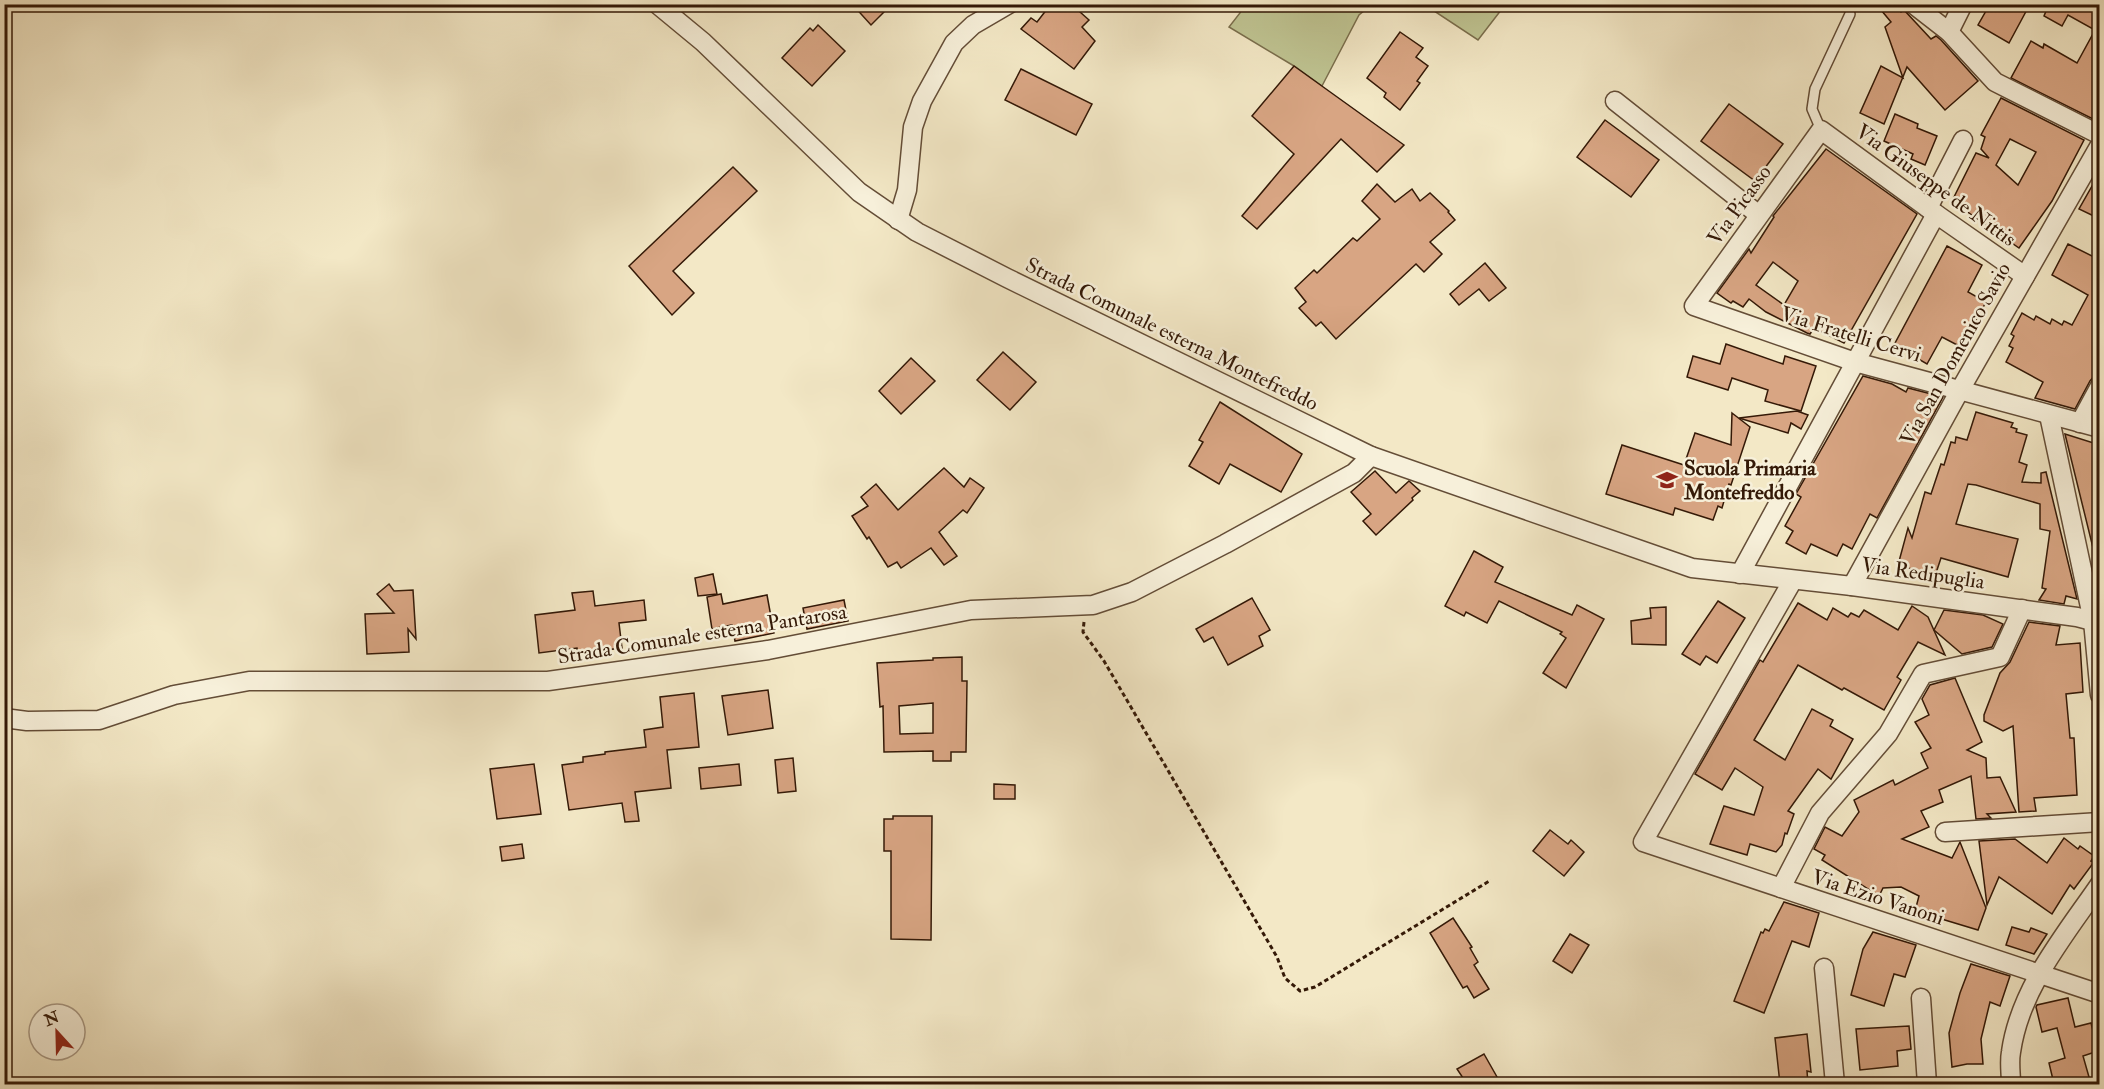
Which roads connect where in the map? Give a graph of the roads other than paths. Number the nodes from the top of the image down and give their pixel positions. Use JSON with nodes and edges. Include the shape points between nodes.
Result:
{"nodes":[{"id":1,"x":657,"y":4,"type":"edge"},
{"id":2,"x":1009,"y":4,"type":"edge"},
{"id":3,"x":1913,"y":4,"type":"edge"},
{"id":4,"x":1963,"y":4,"type":"edge"},
{"id":5,"x":1850,"y":14,"type":"dead end"},
{"id":6,"x":1949,"y":32,"type":"junction"},
{"id":7,"x":1615,"y":101,"type":"dead end"},
{"id":8,"x":1821,"y":130,"type":"junction"},
{"id":9,"x":2100,"y":135,"type":"edge"},
{"id":10,"x":1963,"y":140,"type":"dead end"},
{"id":11,"x":2100,"y":145,"type":"edge"},
{"id":12,"x":1932,"y":211,"type":"junction"},
{"id":13,"x":1760,"y":215,"type":"junction"},
{"id":14,"x":898,"y":220,"type":"junction"},
{"id":15,"x":2025,"y":276,"type":"junction"},
{"id":16,"x":1694,"y":306,"type":"joint"},
{"id":17,"x":1855,"y":362,"type":"junction"},
{"id":18,"x":2100,"y":386,"type":"edge"},
{"id":19,"x":1960,"y":390,"type":"junction"},
{"id":20,"x":2049,"y":415,"type":"junction"},
{"id":21,"x":2080,"y":423,"type":"junction"},
{"id":22,"x":2100,"y":428,"type":"edge"},
{"id":23,"x":1371,"y":456,"type":"junction"},
{"id":24,"x":1740,"y":574,"type":"junction"},
{"id":25,"x":1793,"y":580,"type":"junction"},
{"id":26,"x":1852,"y":586,"type":"junction"},
{"id":27,"x":2022,"y":609,"type":"junction"},
{"id":28,"x":2096,"y":622,"type":"edge"},
{"id":29,"x":2100,"y":696,"type":"edge"},
{"id":30,"x":4,"y":718,"type":"edge"},
{"id":31,"x":2100,"y":822,"type":"edge"},
{"id":32,"x":1945,"y":832,"type":"dead end"},
{"id":33,"x":2100,"y":884,"type":"edge"},
{"id":34,"x":1780,"y":888,"type":"junction"},
{"id":35,"x":1824,"y":968,"type":"dead end"},
{"id":36,"x":2039,"y":974,"type":"junction"},
{"id":37,"x":2100,"y":994,"type":"edge"},
{"id":38,"x":1921,"y":998,"type":"dead end"},
{"id":39,"x":1835,"y":1084,"type":"edge"},
{"id":40,"x":1927,"y":1084,"type":"edge"},
{"id":41,"x":2011,"y":1084,"type":"edge"}],
"edges":[{"from":1,"to":14,"type":"street","name":"Strada Comunale esterna Montefreddo","via":[[768,102],[859,192]]},
{"from":2,"to":14,"type":"street","via":[[973,25],[954,43],[922,101],[913,127],[907,190]]},
{"from":3,"to":6,"type":"street"},
{"from":4,"to":6,"type":"street"},
{"from":5,"to":8,"type":"lane","via":[[1815,89],[1812,109]]},
{"from":6,"to":9,"type":"street","via":[[1995,82]]},
{"from":7,"to":13,"type":"street"},
{"from":8,"to":12,"type":"street","name":"Via Giuseppe de Nittis"},
{"from":8,"to":13,"type":"street","name":"Via Picasso"},
{"from":10,"to":12,"type":"street"},
{"from":11,"to":15,"type":"street","name":"Via San Domenico Savio"},
{"from":12,"to":15,"type":"street","name":"Via Giuseppe de Nittis"},
{"from":12,"to":17,"type":"street"},
{"from":13,"to":16,"type":"street","name":"Via Picasso"},
{"from":14,"to":23,"type":"street","name":"Strada Comunale esterna Montefreddo","via":[[980,265]]},
{"from":15,"to":19,"type":"street","name":"Via San Domenico Savio"},
{"from":16,"to":17,"type":"street","name":"Via Fratelli Cervi"},
{"from":17,"to":19,"type":"street","name":"Via Fratelli Cervi"},
{"from":17,"to":24,"type":"street"},
{"from":18,"to":21,"type":"street"},
{"from":19,"to":20,"type":"street","name":"Via Fratelli Cervi"},
{"from":19,"to":26,"type":"street","name":"Via San Domenico Savio"},
{"from":20,"to":21,"type":"street","name":"Via Fratelli Cervi"},
{"from":20,"to":28,"type":"street"},
{"from":21,"to":22,"type":"street","name":"Via Fratelli Cervi"},
{"from":23,"to":24,"type":"street","name":"Strada Comunale esterna Montefreddo","via":[[1692,568]]},
{"from":23,"to":30,"type":"street","name":"Strada Comunale esterna Pantarosa","via":[[1354,474],[1215,549],[1132,592],[1093,605],[971,610],[768,650],[548,681],[249,681],[174,695],[99,720]]},
{"from":24,"to":25,"type":"street","name":"Via Redipuglia"},
{"from":25,"to":26,"type":"street","name":"Via Redipuglia"},
{"from":25,"to":34,"type":"street","name":"Via Ezio Vanoni","via":[[1643,842]]},
{"from":26,"to":27,"type":"street","name":"Via Redipuglia"},
{"from":27,"to":28,"type":"street","name":"Via Redipuglia"},
{"from":27,"to":34,"type":"street","via":[[2000,657],[1923,674],[1888,734],[1820,813]]},
{"from":28,"to":29,"type":"street"},
{"from":31,"to":32,"type":"street"},
{"from":33,"to":36,"type":"street"},
{"from":34,"to":36,"type":"street","name":"Via Ezio Vanoni"},
{"from":35,"to":39,"type":"street"},
{"from":36,"to":37,"type":"street","name":"Via Ezio Vanoni"},
{"from":36,"to":41,"type":"street","via":[[2022,1010],[2010,1053]]},
{"from":38,"to":40,"type":"street"}]}
